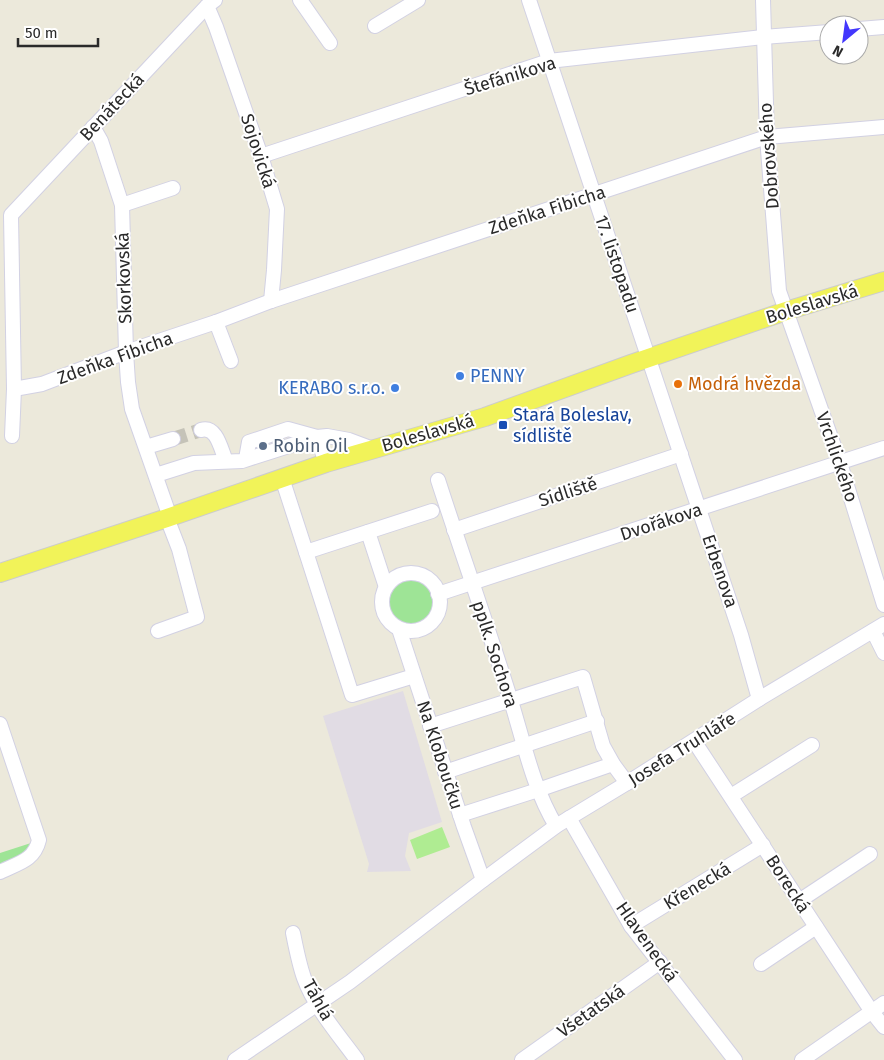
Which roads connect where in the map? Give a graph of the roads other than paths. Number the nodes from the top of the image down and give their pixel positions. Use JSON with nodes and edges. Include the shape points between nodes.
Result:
{"nodes":[{"id":1,"x":300,"y":0,"type":"edge"},
{"id":2,"x":418,"y":0,"type":"edge"},
{"id":3,"x":529,"y":0,"type":"edge"},
{"id":4,"x":763,"y":0,"type":"edge"},
{"id":5,"x":211,"y":3,"type":"edge"},
{"id":6,"x":375,"y":26,"type":"dead end"},
{"id":7,"x":884,"y":27,"type":"edge"},
{"id":8,"x":869,"y":28,"type":"edge"},
{"id":9,"x":819,"y":33,"type":"edge"},
{"id":10,"x":763,"y":37,"type":"junction"},
{"id":11,"x":330,"y":43,"type":"dead end"},
{"id":12,"x":549,"y":61,"type":"junction"},
{"id":13,"x":93,"y":127,"type":"junction"},
{"id":14,"x":884,"y":127,"type":"edge"},
{"id":15,"x":767,"y":137,"type":"junction"},
{"id":16,"x":261,"y":156,"type":"junction"},
{"id":17,"x":173,"y":188,"type":"dead end"},
{"id":18,"x":593,"y":195,"type":"junction"},
{"id":19,"x":122,"y":205,"type":"junction"},
{"id":20,"x":884,"y":281,"type":"edge"},
{"id":21,"x":271,"y":301,"type":"junction"},
{"id":22,"x":786,"y":311,"type":"junction"},
{"id":23,"x":216,"y":322,"type":"junction"},
{"id":24,"x":126,"y":352,"type":"junction"},
{"id":25,"x":649,"y":358,"type":"junction"},
{"id":26,"x":231,"y":361,"type":"dead end"},
{"id":27,"x":14,"y":389,"type":"junction"},
{"id":28,"x":201,"y":430,"type":"dead end"},
{"id":29,"x":307,"y":434,"type":"junction"},
{"id":30,"x":12,"y":436,"type":"dead end"},
{"id":31,"x":173,"y":439,"type":"tunnel mouth"},
{"id":32,"x":146,"y":447,"type":"junction"},
{"id":33,"x":884,"y":448,"type":"edge"},
{"id":34,"x":374,"y":449,"type":"junction"},
{"id":35,"x":248,"y":453,"type":"junction"},
{"id":36,"x":682,"y":454,"type":"junction"},
{"id":37,"x":226,"y":462,"type":"junction"},
{"id":38,"x":326,"y":463,"type":"junction"},
{"id":39,"x":840,"y":463,"type":"junction"},
{"id":40,"x":156,"y":476,"type":"junction"},
{"id":41,"x":282,"y":478,"type":"junction"},
{"id":42,"x":438,"y":480,"type":"dead end"},
{"id":43,"x":432,"y":510,"type":"dead end"},
{"id":44,"x":699,"y":510,"type":"junction"},
{"id":45,"x":168,"y":518,"type":"junction"},
{"id":46,"x":454,"y":530,"type":"junction"},
{"id":47,"x":368,"y":532,"type":"junction"},
{"id":48,"x":306,"y":552,"type":"junction"},
{"id":49,"x":0,"y":573,"type":"edge"},
{"id":50,"x":472,"y":584,"type":"junction"},
{"id":51,"x":386,"y":587,"type":"junction"},
{"id":52,"x":438,"y":594,"type":"junction"},
{"id":53,"x":884,"y":605,"type":"edge"},
{"id":54,"x":878,"y":627,"type":"edge"},
{"id":55,"x":399,"y":629,"type":"junction"},
{"id":56,"x":158,"y":631,"type":"dead end"},
{"id":57,"x":884,"y":653,"type":"edge"},
{"id":58,"x":414,"y":676,"type":"junction"},
{"id":59,"x":759,"y":699,"type":"junction"},
{"id":60,"x":511,"y":701,"type":"junction"},
{"id":61,"x":597,"y":721,"type":"junction"},
{"id":62,"x":0,"y":724,"type":"edge"},
{"id":63,"x":430,"y":726,"type":"junction"},
{"id":64,"x":694,"y":741,"type":"junction"},
{"id":65,"x":524,"y":745,"type":"junction"},
{"id":66,"x":812,"y":745,"type":"dead end"},
{"id":67,"x":613,"y":764,"type":"junction"},
{"id":68,"x":445,"y":772,"type":"junction"},
{"id":69,"x":628,"y":783,"type":"junction"},
{"id":70,"x":538,"y":790,"type":"junction"},
{"id":71,"x":731,"y":796,"type":"junction"},
{"id":72,"x":460,"y":815,"type":"junction"},
{"id":73,"x":569,"y":818,"type":"junction"},
{"id":74,"x":556,"y":826,"type":"junction"},
{"id":75,"x":763,"y":845,"type":"junction"},
{"id":76,"x":870,"y":854,"type":"dead end"},
{"id":77,"x":0,"y":872,"type":"edge"},
{"id":78,"x":483,"y":880,"type":"junction"},
{"id":79,"x":799,"y":901,"type":"junction"},
{"id":80,"x":632,"y":926,"type":"junction"},
{"id":81,"x":816,"y":927,"type":"junction"},
{"id":82,"x":293,"y":933,"type":"dead end"},
{"id":83,"x":660,"y":962,"type":"junction"},
{"id":84,"x":761,"y":964,"type":"dead end"},
{"id":85,"x":318,"y":1004,"type":"junction"},
{"id":86,"x":884,"y":1004,"type":"edge"},
{"id":87,"x":872,"y":1012,"type":"junction"},
{"id":88,"x":884,"y":1026,"type":"edge"},
{"id":89,"x":235,"y":1060,"type":"edge"},
{"id":90,"x":357,"y":1060,"type":"edge"},
{"id":91,"x":522,"y":1060,"type":"edge"},
{"id":92,"x":735,"y":1060,"type":"edge"},
{"id":93,"x":802,"y":1060,"type":"edge"}],
"edges":[{"from":1,"to":11,"type":"street"},
{"from":2,"to":6,"type":"street"},
{"from":3,"to":12,"type":"street","name":"17. listopadu"},
{"from":4,"to":10,"type":"street","name":"Dobrovského"},
{"from":5,"to":13,"type":"street","name":"Benátecká"},
{"from":5,"to":16,"type":"street","name":"Sojovická","via":[[216,27]]},
{"from":7,"to":8,"type":"street"},
{"from":9,"to":10,"type":"street","name":"Štefánikova"},
{"from":10,"to":12,"type":"street","name":"Štefánikova"},
{"from":10,"to":15,"type":"street","name":"Dobrovského"},
{"from":12,"to":16,"type":"street","name":"Štefánikova"},
{"from":12,"to":18,"type":"street","name":"17. listopadu"},
{"from":13,"to":19,"type":"street","name":"Skorkovská","via":[[101,141]]},
{"from":13,"to":27,"type":"street","name":"Benátecká","via":[[11,215]]},
{"from":14,"to":15,"type":"street","name":"Zdeňka Fibicha"},
{"from":15,"to":18,"type":"street","name":"Zdeňka Fibicha"},
{"from":15,"to":22,"type":"street","name":"Dobrovského","via":[[779,291]]},
{"from":16,"to":21,"type":"street","name":"Sojovická","via":[[277,209]]},
{"from":17,"to":19,"type":"street"},
{"from":18,"to":21,"type":"street","name":"Zdeňka Fibicha"},
{"from":18,"to":25,"type":"street","name":"17. listopadu"},
{"from":19,"to":24,"type":"street","name":"Skorkovská"},
{"from":20,"to":22,"type":"main road","name":"Boleslavská"},
{"from":21,"to":23,"type":"street","name":"Zdeňka Fibicha"},
{"from":22,"to":25,"type":"main road","name":"Boleslavská"},
{"from":22,"to":39,"type":"street","name":"Vrchlického"},
{"from":23,"to":24,"type":"street","name":"Zdeňka Fibicha"},
{"from":23,"to":26,"type":"street"},
{"from":24,"to":27,"type":"street","name":"Zdeňka Fibicha","via":[[42,384]]},
{"from":24,"to":32,"type":"street","name":"Skorkovská","via":[[132,409]]},
{"from":25,"to":34,"type":"main road","name":"Boleslavská","via":[[484,417]]},
{"from":25,"to":36,"type":"street","name":"Erbenova"},
{"from":27,"to":30,"type":"street"},
{"from":28,"to":37,"type":"street","via":[[212,430]]},
{"from":29,"to":34,"type":"street","via":[[349,440]]},
{"from":29,"to":35,"type":"street"},
{"from":29,"to":35,"type":"street"},
{"from":29,"to":38,"type":"street"},
{"from":31,"to":32,"type":"street"},
{"from":32,"to":40,"type":"street","name":"Skorkovská"},
{"from":33,"to":39,"type":"street","name":"Dvořákova"},
{"from":34,"to":38,"type":"main road","name":"Boleslavská"},
{"from":35,"to":37,"type":"street"},
{"from":36,"to":44,"type":"street","name":"Erbenova"},
{"from":36,"to":46,"type":"street","name":"Sídliště"},
{"from":37,"to":40,"type":"street","via":[[194,463]]},
{"from":38,"to":41,"type":"main road","name":"Boleslavská"},
{"from":39,"to":44,"type":"street","name":"Dvořákova"},
{"from":39,"to":53,"type":"street","name":"Vrchlického"},
{"from":40,"to":45,"type":"street","name":"Skorkovská"},
{"from":41,"to":45,"type":"main road","name":"Boleslavská"},
{"from":41,"to":48,"type":"street"},
{"from":42,"to":46,"type":"street","name":"pplk. Sochora"},
{"from":43,"to":47,"type":"street"},
{"from":44,"to":50,"type":"street","name":"Dvořákova"},
{"from":44,"to":59,"type":"street","name":"Erbenova"},
{"from":45,"to":49,"type":"main road","name":"Boleslavská"},
{"from":45,"to":56,"type":"street","name":"Skorkovská","via":[[198,617]]},
{"from":46,"to":50,"type":"street","name":"pplk. Sochora"},
{"from":47,"to":48,"type":"street"},
{"from":47,"to":51,"type":"street"},
{"from":48,"to":58,"type":"street","via":[[352,695]]},
{"from":50,"to":52,"type":"street","name":"Dvořákova"},
{"from":50,"to":60,"type":"street","name":"pplk. Sochora"},
{"from":51,"to":52,"type":"street","via":[[394,578],[418,574],[433,583]]},
{"from":51,"to":55,"type":"street","name":"Na Kloboučku","via":[[382,601],[384,614]]},
{"from":52,"to":55,"type":"street","via":[[440,606],[428,626],[417,631]]},
{"from":54,"to":57,"type":"street"},
{"from":54,"to":59,"type":"street","name":"Josefa Truhláře"},
{"from":55,"to":58,"type":"street","name":"Na Kloboučku"},
{"from":58,"to":63,"type":"street","name":"Na Kloboučku"},
{"from":59,"to":64,"type":"street","name":"Josefa Truhláře"},
{"from":60,"to":61,"type":"street","via":[[583,677]]},
{"from":60,"to":63,"type":"street"},
{"from":60,"to":65,"type":"street","name":"pplk. Sochora"},
{"from":61,"to":65,"type":"street"},
{"from":61,"to":67,"type":"street","via":[[603,746]]},
{"from":62,"to":77,"type":"street","via":[[38,840],[33,854]]},
{"from":63,"to":68,"type":"street","name":"Na Kloboučku"},
{"from":64,"to":69,"type":"street","name":"Josefa Truhláře"},
{"from":64,"to":71,"type":"street","name":"Borecká"},
{"from":65,"to":68,"type":"street"},
{"from":65,"to":70,"type":"street","name":"pplk. Sochora"},
{"from":66,"to":71,"type":"street"},
{"from":67,"to":69,"type":"street"},
{"from":67,"to":70,"type":"street"},
{"from":68,"to":72,"type":"street","name":"Na Kloboučku"},
{"from":69,"to":73,"type":"street","name":"Josefa Truhláře"},
{"from":70,"to":72,"type":"street"},
{"from":70,"to":74,"type":"street","name":"pplk. Sochora"},
{"from":71,"to":75,"type":"street","name":"Borecká"},
{"from":72,"to":78,"type":"street","name":"Na Kloboučku"},
{"from":73,"to":74,"type":"street","name":"Josefa Truhláře"},
{"from":73,"to":80,"type":"street","name":"Hlavenecká"},
{"from":74,"to":78,"type":"street","name":"Josefa Truhláře"},
{"from":75,"to":79,"type":"street","name":"Borecká"},
{"from":75,"to":80,"type":"street","name":"Křenecká"},
{"from":76,"to":79,"type":"street"},
{"from":78,"to":85,"type":"street","name":"Josefa Truhláře"},
{"from":79,"to":81,"type":"street","name":"Borecká"},
{"from":80,"to":83,"type":"street","name":"Hlavenecká"},
{"from":81,"to":84,"type":"street"},
{"from":81,"to":87,"type":"street","name":"Borecká"},
{"from":82,"to":85,"type":"street","name":"Táhlá","via":[[304,978]]},
{"from":83,"to":91,"type":"street","name":"Všetatská"},
{"from":83,"to":92,"type":"street","name":"Hlavenecká"},
{"from":85,"to":89,"type":"street","name":"Josefa Truhláře"},
{"from":85,"to":90,"type":"street","name":"Táhlá"},
{"from":86,"to":87,"type":"street"},
{"from":87,"to":88,"type":"street","name":"Borecká"},
{"from":87,"to":93,"type":"street"}]}
